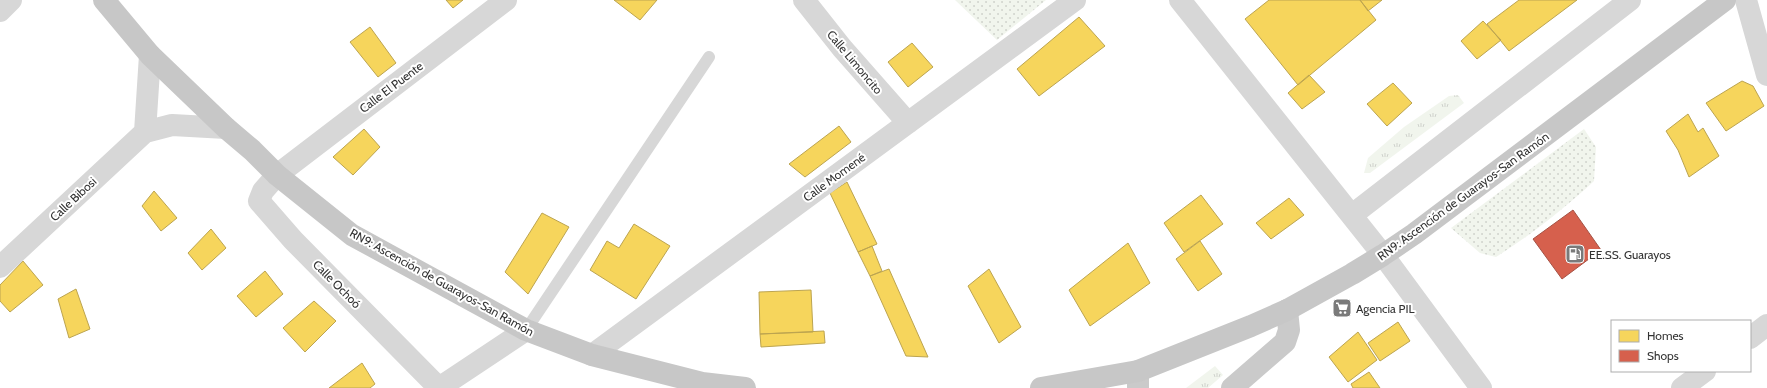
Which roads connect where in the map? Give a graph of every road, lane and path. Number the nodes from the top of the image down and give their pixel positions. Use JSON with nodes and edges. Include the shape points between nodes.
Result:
{"nodes":[{"id":1,"x":12,"y":0,"type":"edge"},
{"id":2,"x":104,"y":0,"type":"edge"},
{"id":3,"x":506,"y":0,"type":"edge"},
{"id":4,"x":804,"y":0,"type":"edge"},
{"id":5,"x":1075,"y":0,"type":"edge"},
{"id":6,"x":1180,"y":0,"type":"edge"},
{"id":7,"x":1630,"y":0,"type":"edge"},
{"id":8,"x":1725,"y":0,"type":"edge"},
{"id":9,"x":1746,"y":0,"type":"edge"},
{"id":10,"x":0,"y":11,"type":"edge"},
{"id":11,"x":150,"y":55,"type":"junction"},
{"id":12,"x":708,"y":57,"type":"dead end"},
{"id":13,"x":1767,"y":75,"type":"edge"},
{"id":14,"x":908,"y":123,"type":"junction"},
{"id":15,"x":226,"y":128,"type":"junction"},
{"id":16,"x":145,"y":132,"type":"junction"},
{"id":17,"x":277,"y":175,"type":"junction"},
{"id":18,"x":1352,"y":215,"type":"junction"},
{"id":19,"x":1383,"y":255,"type":"junction"},
{"id":20,"x":0,"y":267,"type":"edge"},
{"id":21,"x":1287,"y":310,"type":"junction"},
{"id":22,"x":1767,"y":325,"type":"edge"},
{"id":23,"x":526,"y":330,"type":"junction"},
{"id":24,"x":1751,"y":337,"type":"edge"},
{"id":25,"x":592,"y":355,"type":"junction"},
{"id":26,"x":1704,"y":372,"type":"edge"},
{"id":27,"x":1138,"y":380,"type":"edge"},
{"id":28,"x":439,"y":388,"type":"edge"},
{"id":29,"x":745,"y":388,"type":"edge"},
{"id":30,"x":1041,"y":388,"type":"edge"},
{"id":31,"x":1232,"y":388,"type":"edge"},
{"id":32,"x":1481,"y":388,"type":"edge"},
{"id":33,"x":1682,"y":388,"type":"edge"}],
"edges":[{"from":1,"to":10,"type":"street"},
{"from":2,"to":11,"type":"highway","name":"RN9: Ascención de Guarayos-San Ramón"},
{"from":3,"to":17,"type":"street","name":"Calle El Puente"},
{"from":4,"to":14,"type":"street","name":"Calle Limoncito"},
{"from":5,"to":14,"type":"street","name":"Calle Momené"},
{"from":6,"to":18,"type":"street"},
{"from":7,"to":18,"type":"street"},
{"from":8,"to":19,"type":"highway","name":"RN9: Ascención de Guarayos-San Ramón"},
{"from":9,"to":13,"type":"street"},
{"from":11,"to":15,"type":"highway","name":"RN9: Ascención de Guarayos-San Ramón"},
{"from":11,"to":16,"type":"street"},
{"from":12,"to":23,"type":"lane"},
{"from":14,"to":25,"type":"street","name":"Calle Momené"},
{"from":15,"to":16,"type":"street","name":"Calle Bibosi","via":[[172,125]]},
{"from":15,"to":17,"type":"highway","name":"RN9: Ascención de Guarayos-San Ramón"},
{"from":16,"to":20,"type":"street","name":"Calle Bibosi"},
{"from":17,"to":23,"type":"highway","name":"RN9: Ascención de Guarayos-San Ramón","via":[[352,235]]},
{"from":17,"to":28,"type":"street","name":"Calle Ochoó","via":[[263,191],[259,201],[293,240]]},
{"from":18,"to":19,"type":"street"},
{"from":19,"to":21,"type":"highway","name":"RN9: Ascención de Guarayos-San Ramón"},
{"from":19,"to":32,"type":"street"},
{"from":21,"to":27,"type":"highway","name":"RN9: Ascención de Guarayos-San Ramón"},
{"from":21,"to":31,"type":"main road","via":[[1289,330],[1285,342]]},
{"from":22,"to":24,"type":"street"},
{"from":23,"to":25,"type":"highway","name":"RN9: Ascención de Guarayos-San Ramón"},
{"from":23,"to":28,"type":"street"},
{"from":25,"to":29,"type":"highway","name":"RN9: Ascención de Guarayos-San Ramón","via":[[702,383]]},
{"from":26,"to":33,"type":"street"},
{"from":27,"to":30,"type":"highway","name":"RN9: Ascención de Guarayos-San Ramón"}]}
